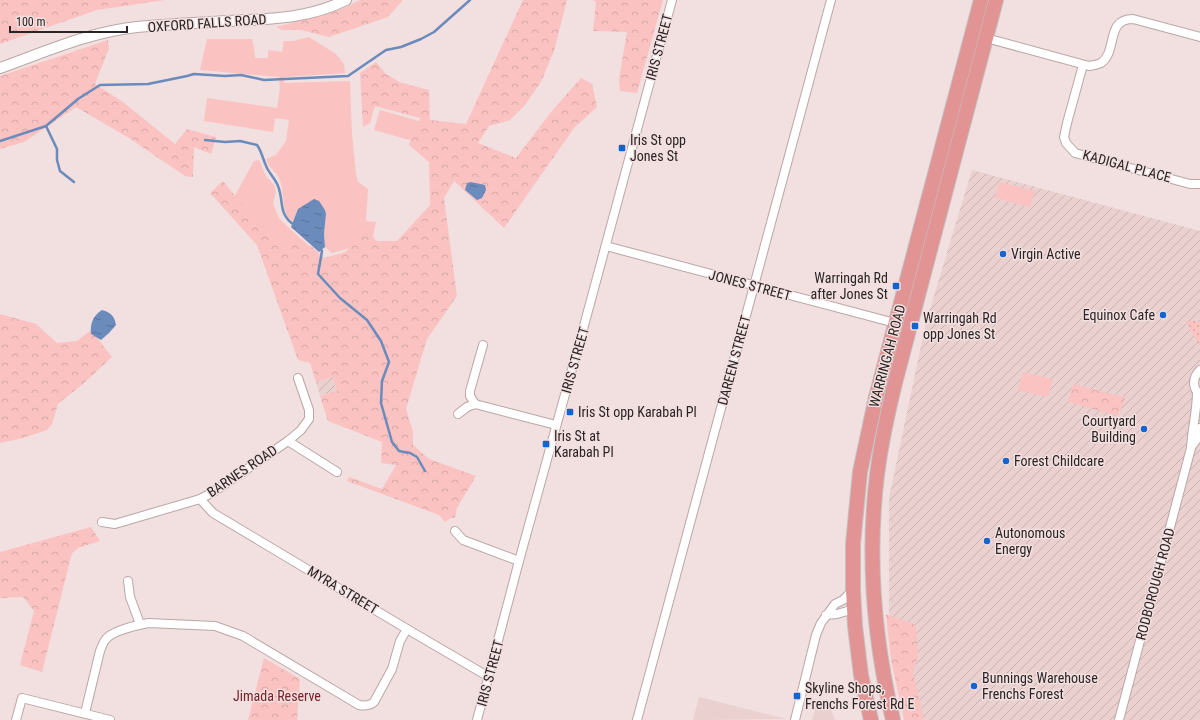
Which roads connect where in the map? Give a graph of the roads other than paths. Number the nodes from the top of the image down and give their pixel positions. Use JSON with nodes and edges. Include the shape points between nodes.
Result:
{"nodes":[{"id":1,"x":346,"y":0,"type":"edge"},
{"id":2,"x":672,"y":0,"type":"edge"},
{"id":3,"x":831,"y":0,"type":"edge"},
{"id":4,"x":981,"y":0,"type":"edge"},
{"id":5,"x":996,"y":0,"type":"edge"},
{"id":6,"x":1200,"y":37,"type":"edge"},
{"id":7,"x":986,"y":38,"type":"junction"},
{"id":8,"x":1083,"y":65,"type":"junction"},
{"id":9,"x":0,"y":68,"type":"edge"},
{"id":10,"x":1200,"y":184,"type":"edge"},
{"id":11,"x":606,"y":246,"type":"junction"},
{"id":12,"x":754,"y":286,"type":"junction"},
{"id":13,"x":895,"y":323,"type":"junction"},
{"id":14,"x":483,"y":345,"type":"dead end"},
{"id":15,"x":1200,"y":370,"type":"edge"},
{"id":16,"x":298,"y":378,"type":"dead end"},
{"id":17,"x":1198,"y":393,"type":"edge"},
{"id":18,"x":475,"y":404,"type":"junction"},
{"id":19,"x":458,"y":414,"type":"dead end"},
{"id":20,"x":556,"y":425,"type":"junction"},
{"id":21,"x":1200,"y":428,"type":"edge"},
{"id":22,"x":288,"y":440,"type":"junction"},
{"id":23,"x":1191,"y":448,"type":"junction"},
{"id":24,"x":337,"y":472,"type":"dead end"},
{"id":25,"x":200,"y":499,"type":"junction"},
{"id":26,"x":102,"y":522,"type":"dead end"},
{"id":27,"x":455,"y":531,"type":"dead end"},
{"id":28,"x":519,"y":561,"type":"junction"},
{"id":29,"x":128,"y":581,"type":"dead end"},
{"id":30,"x":853,"y":590,"type":"junction"},
{"id":31,"x":854,"y":609,"type":"junction"},
{"id":32,"x":826,"y":615,"type":"junction"},
{"id":33,"x":140,"y":624,"type":"junction"},
{"id":34,"x":407,"y":629,"type":"junction"},
{"id":35,"x":489,"y":677,"type":"junction"},
{"id":36,"x":85,"y":714,"type":"junction"},
{"id":37,"x":16,"y":720,"type":"edge"},
{"id":38,"x":110,"y":720,"type":"edge"},
{"id":39,"x":477,"y":720,"type":"edge"},
{"id":40,"x":637,"y":720,"type":"edge"},
{"id":41,"x":795,"y":720,"type":"edge"},
{"id":42,"x":871,"y":720,"type":"edge"},
{"id":43,"x":893,"y":720,"type":"edge"},
{"id":44,"x":1119,"y":720,"type":"edge"}],
"edges":[{"from":1,"to":9,"type":"street","name":"OXFORD FALLS ROAD","via":[[303,15],[274,19],[136,27],[111,31],[81,38]]},
{"from":2,"to":11,"type":"street","name":"IRIS STREET"},
{"from":3,"to":12,"type":"street","name":"DAREEN STREET"},
{"from":4,"to":13,"type":"highway","name":"WARRINGAH ROAD"},
{"from":5,"to":7,"type":"highway","name":"WARRINGAH ROAD"},
{"from":6,"to":8,"type":"street","via":[[1133,18],[1120,22],[1116,27],[1107,56],[1101,62]]},
{"from":7,"to":8,"type":"street"},
{"from":7,"to":43,"type":"highway","name":"WARRINGAH ROAD","via":[[896,379],[877,475],[872,560],[874,591],[881,661]]},
{"from":8,"to":10,"type":"street","name":"KADIGAL PLACE","via":[[1064,137],[1070,149],[1075,153],[1190,184]]},
{"from":11,"to":12,"type":"street","name":"JONES STREET"},
{"from":11,"to":20,"type":"street","name":"IRIS STREET"},
{"from":12,"to":13,"type":"street","name":"JONES STREET"},
{"from":12,"to":40,"type":"street","name":"DAREEN STREET"},
{"from":13,"to":30,"type":"highway","name":"WARRINGAH ROAD","via":[[869,424],[860,472],[853,544]]},
{"from":14,"to":18,"type":"street","via":[[470,391]]},
{"from":15,"to":17,"type":"street","name":"RODBOROUGH ROAD","via":[[1194,381]]},
{"from":16,"to":22,"type":"street","name":"BARNES ROAD","via":[[309,410],[309,420]]},
{"from":17,"to":23,"type":"street","name":"RODBOROUGH ROAD"},
{"from":18,"to":19,"type":"street"},
{"from":18,"to":20,"type":"street"},
{"from":20,"to":28,"type":"street","name":"IRIS STREET"},
{"from":21,"to":23,"type":"street","name":"RODBOROUGH ROAD"},
{"from":22,"to":24,"type":"street"},
{"from":22,"to":25,"type":"street","name":"BARNES ROAD"},
{"from":23,"to":44,"type":"street","name":"RODBOROUGH ROAD"},
{"from":25,"to":26,"type":"street","name":"BARNES ROAD","via":[[115,524]]},
{"from":25,"to":34,"type":"street","name":"MYRA STREET","via":[[213,513]]},
{"from":27,"to":28,"type":"street","via":[[463,540]]},
{"from":28,"to":35,"type":"street","name":"IRIS STREET"},
{"from":29,"to":33,"type":"street","via":[[130,597]]},
{"from":30,"to":31,"type":"highway","name":"WARRINGAH ROAD"},
{"from":30,"to":32,"type":"street","via":[[843,600],[834,604]]},
{"from":31,"to":32,"type":"street"},
{"from":31,"to":42,"type":"highway","name":"WARRINGAH ROAD","via":[[861,675]]},
{"from":32,"to":41,"type":"street","via":[[816,635]]},
{"from":33,"to":34,"type":"street","via":[[215,626],[243,636],[364,706],[372,704],[392,669],[400,641]]},
{"from":33,"to":36,"type":"street","via":[[106,638],[100,651]]},
{"from":34,"to":35,"type":"street","name":"MYRA STREET"},
{"from":35,"to":39,"type":"street","name":"IRIS STREET"},
{"from":36,"to":37,"type":"street","via":[[22,698]]},
{"from":36,"to":38,"type":"street"}]}
